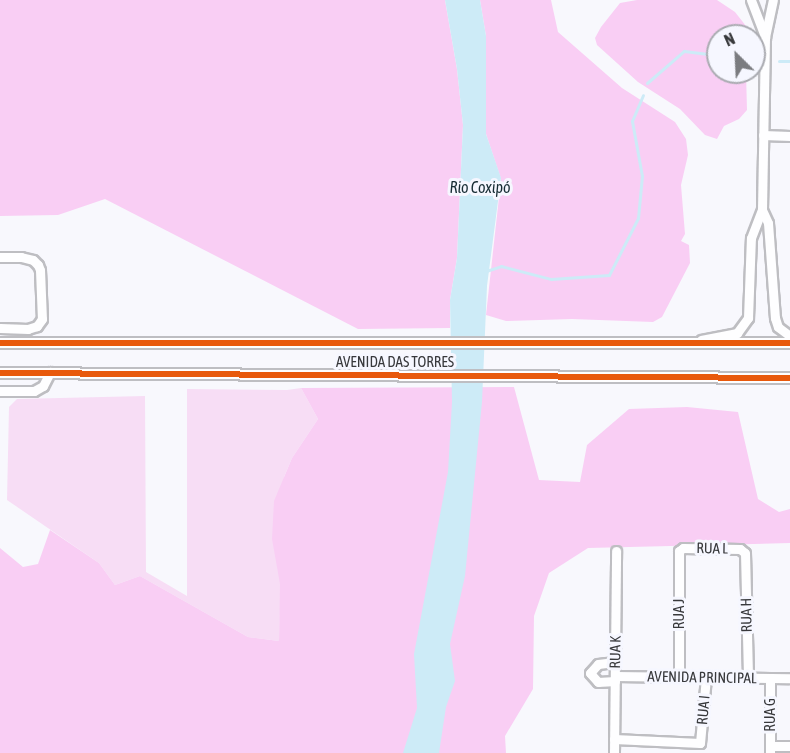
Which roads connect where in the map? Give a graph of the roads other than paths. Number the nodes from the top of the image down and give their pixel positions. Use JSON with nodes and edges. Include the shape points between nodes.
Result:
{"nodes":[{"id":1,"x":751,"y":0,"type":"edge"},
{"id":2,"x":773,"y":0,"type":"edge"},
{"id":3,"x":760,"y":24,"type":"edge"},
{"id":4,"x":766,"y":32,"type":"edge"},
{"id":5,"x":764,"y":84,"type":"edge"},
{"id":6,"x":763,"y":135,"type":"junction"},
{"id":7,"x":790,"y":136,"type":"edge"},
{"id":8,"x":762,"y":210,"type":"junction"},
{"id":9,"x":0,"y":256,"type":"edge"},
{"id":10,"x":0,"y":328,"type":"edge"},
{"id":11,"x":790,"y":336,"type":"edge"},
{"id":12,"x":0,"y":343,"type":"edge"},
{"id":13,"x":678,"y":343,"type":"junction"},
{"id":14,"x":790,"y":343,"type":"edge"},
{"id":15,"x":790,"y":371,"type":"edge"},
{"id":16,"x":50,"y":372,"type":"junction"},
{"id":17,"x":0,"y":373,"type":"edge"},
{"id":18,"x":790,"y":378,"type":"edge"},
{"id":19,"x":687,"y":379,"type":"junction"},
{"id":20,"x":0,"y":391,"type":"edge"},
{"id":21,"x":616,"y":551,"type":"dead end"},
{"id":22,"x":679,"y":551,"type":"joint"},
{"id":23,"x":745,"y":553,"type":"joint"},
{"id":24,"x":615,"y":662,"type":"junction"},
{"id":25,"x":679,"y":677,"type":"junction"},
{"id":26,"x":706,"y":677,"type":"junction"},
{"id":27,"x":748,"y":678,"type":"junction"},
{"id":28,"x":770,"y":678,"type":"junction"},
{"id":29,"x":790,"y":678,"type":"edge"},
{"id":30,"x":615,"y":679,"type":"junction"},
{"id":31,"x":614,"y":739,"type":"junction"},
{"id":32,"x":790,"y":746,"type":"edge"},
{"id":33,"x":770,"y":749,"type":"edge"},
{"id":34,"x":614,"y":753,"type":"edge"}],
"edges":[{"from":1,"to":3,"type":"street"},
{"from":2,"to":4,"type":"street"},
{"from":5,"to":6,"type":"street"},
{"from":6,"to":7,"type":"street"},
{"from":6,"to":8,"type":"street"},
{"from":8,"to":11,"type":"street","via":[[768,223],[775,318],[778,327]]},
{"from":8,"to":13,"type":"street","via":[[751,238],[747,321],[731,336]]},
{"from":9,"to":10,"type":"street","via":[[33,260],[40,270],[42,319],[28,329]]},
{"from":12,"to":13,"type":"main road","name":"AVENIDA DAS TORRES"},
{"from":13,"to":14,"type":"main road","name":"AVENIDA DAS TORRES"},
{"from":15,"to":19,"type":"main road"},
{"from":16,"to":17,"type":"main road","name":"AVENIDA DAS TORRES"},
{"from":16,"to":19,"type":"main road","name":"AVENIDA DAS TORRES"},
{"from":16,"to":20,"type":"street","via":[[43,386],[34,391]]},
{"from":18,"to":19,"type":"main road","name":"AVENIDA DAS TORRES"},
{"from":21,"to":24,"type":"street","name":"RUA K"},
{"from":22,"to":23,"type":"street","name":"RUA L","via":[[740,549]]},
{"from":22,"to":25,"type":"street","name":"RUA J"},
{"from":23,"to":27,"type":"street","name":"RUA H"},
{"from":24,"to":30,"type":"street","name":"RUA K"},
{"from":24,"to":30,"type":"street","via":[[598,664],[591,673],[598,682]]},
{"from":25,"to":26,"type":"street","name":"AVENIDA PRINCIPAL"},
{"from":25,"to":30,"type":"street","name":"AVENIDA PRINCIPAL"},
{"from":26,"to":27,"type":"street","name":"AVENIDA PRINCIPAL"},
{"from":26,"to":31,"type":"street","name":"RUA I","via":[[700,743]]},
{"from":27,"to":28,"type":"street","name":"AVENIDA PRINCIPAL"},
{"from":28,"to":29,"type":"street","name":"AVENIDA PRINCIPAL"},
{"from":28,"to":33,"type":"street","name":"RUA G"},
{"from":30,"to":31,"type":"street","name":"RUA K"},
{"from":31,"to":34,"type":"street","name":"RUA K"},
{"from":32,"to":33,"type":"street"}]}
